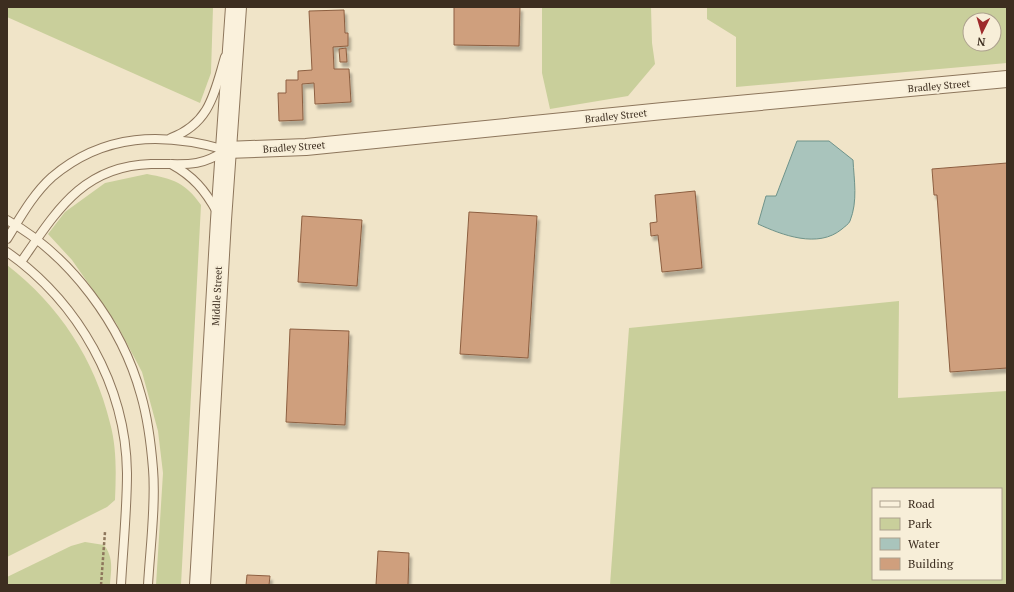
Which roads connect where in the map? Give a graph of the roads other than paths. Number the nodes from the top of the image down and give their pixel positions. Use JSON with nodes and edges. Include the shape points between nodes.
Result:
{"nodes":[{"id":1,"x":236,"y":13,"type":"edge"},
{"id":2,"x":1007,"y":79,"type":"edge"},
{"id":3,"x":169,"y":138,"type":"junction"},
{"id":4,"x":226,"y":150,"type":"junction"},
{"id":5,"x":170,"y":164,"type":"junction"},
{"id":6,"x":7,"y":220,"type":"edge"},
{"id":7,"x":221,"y":220,"type":"junction"},
{"id":8,"x":16,"y":225,"type":"junction"},
{"id":9,"x":7,"y":239,"type":"edge"},
{"id":10,"x":36,"y":240,"type":"junction"},
{"id":11,"x":7,"y":252,"type":"edge"},
{"id":12,"x":21,"y":262,"type":"junction"},
{"id":13,"x":121,"y":585,"type":"edge"},
{"id":14,"x":148,"y":585,"type":"edge"},
{"id":15,"x":200,"y":585,"type":"edge"}],
"edges":[{"from":1,"to":3,"type":"lane","via":[[213,97],[205,113],[184,133]]},
{"from":1,"to":4,"type":"street","name":"Middle Street"},
{"from":2,"to":4,"type":"street","name":"Bradley Street","via":[[306,147]]},
{"from":3,"to":4,"type":"lane"},
{"from":3,"to":8,"type":"lane","via":[[126,141],[97,149],[72,163],[52,178]]},
{"from":4,"to":5,"type":"lane","via":[[211,160],[200,163]]},
{"from":4,"to":7,"type":"street","name":"Middle Street"},
{"from":5,"to":7,"type":"lane","via":[[184,171],[198,183]]},
{"from":5,"to":10,"type":"lane","via":[[131,166],[107,173],[69,197]]},
{"from":6,"to":8,"type":"lane"},
{"from":7,"to":15,"type":"street","name":"Middle Street"},
{"from":8,"to":9,"type":"lane"},
{"from":8,"to":10,"type":"lane"},
{"from":10,"to":12,"type":"lane"},
{"from":10,"to":14,"type":"lane","via":[[63,263],[90,294],[112,327],[141,394],[154,471]]},
{"from":11,"to":12,"type":"lane"},
{"from":12,"to":13,"type":"lane","via":[[44,282],[69,310],[89,340],[115,401],[123,436],[127,472]]}]}
